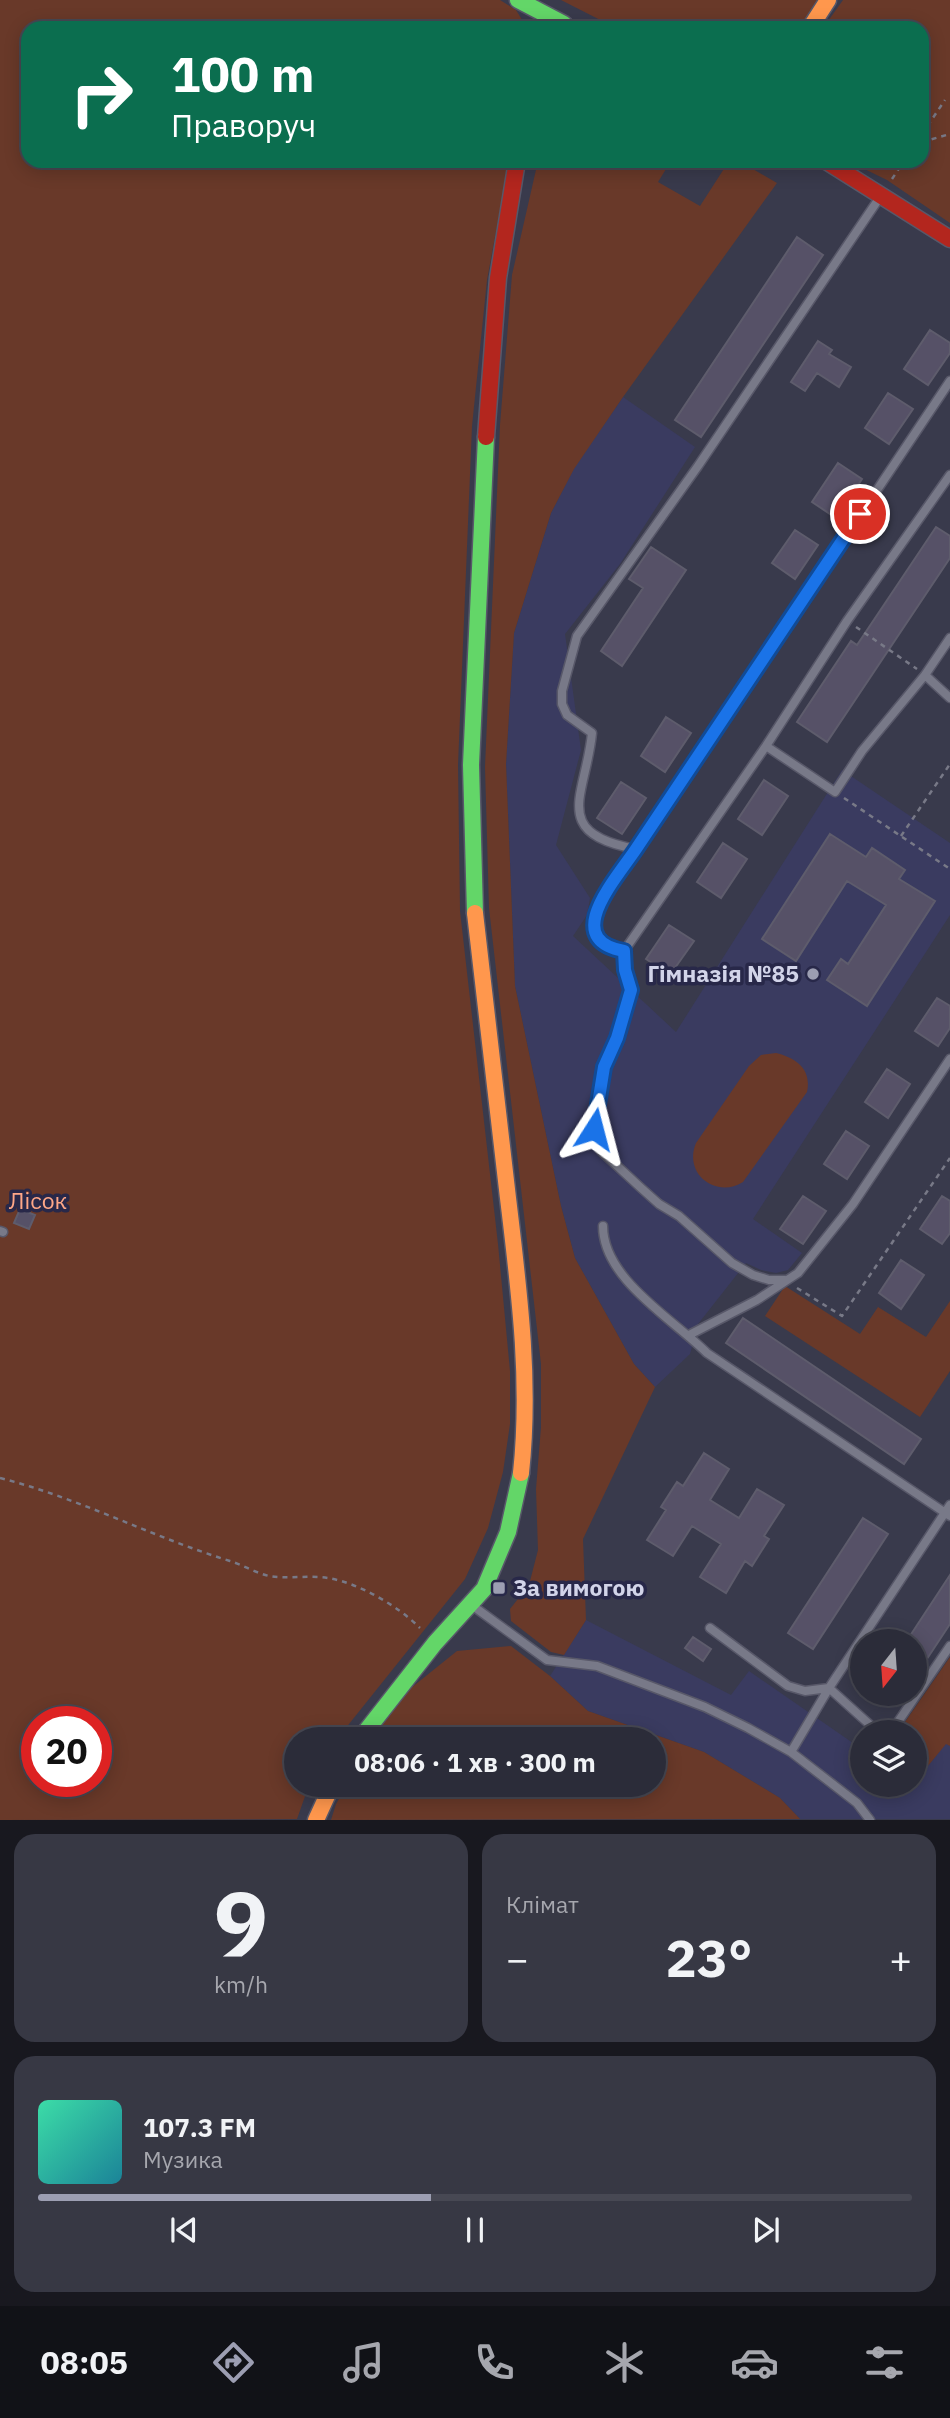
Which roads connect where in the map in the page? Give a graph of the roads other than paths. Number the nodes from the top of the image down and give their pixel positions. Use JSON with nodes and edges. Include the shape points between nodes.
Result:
{"nodes":[{"id":1,"x":518,"y":0,"type":"edge"},
{"id":2,"x":828,"y":0,"type":"edge"},
{"id":3,"x":558,"y":21,"type":"edge"},
{"id":4,"x":814,"y":21,"type":"edge"},
{"id":5,"x":516,"y":168,"type":"edge"},
{"id":6,"x":838,"y":168,"type":"edge"},
{"id":7,"x":882,"y":194,"type":"junction"},
{"id":8,"x":950,"y":239,"type":"edge"},
{"id":9,"x":950,"y":381,"type":"edge"},
{"id":10,"x":950,"y":475,"type":"edge"},
{"id":11,"x":950,"y":638,"type":"edge"},
{"id":12,"x":925,"y":675,"type":"junction"},
{"id":13,"x":950,"y":698,"type":"edge"},
{"id":14,"x":766,"y":746,"type":"junction"},
{"id":15,"x":636,"y":849,"type":"junction"},
{"id":16,"x":624,"y":951,"type":"junction"},
{"id":17,"x":950,"y":1059,"type":"edge"},
{"id":18,"x":603,"y":1226,"type":"dead end"},
{"id":19,"x":785,"y":1280,"type":"junction"},
{"id":20,"x":689,"y":1335,"type":"junction"},
{"id":21,"x":948,"y":1511,"type":"edge"},
{"id":22,"x":472,"y":1605,"type":"junction"},
{"id":23,"x":710,"y":1628,"type":"dead end"},
{"id":24,"x":950,"y":1646,"type":"edge"},
{"id":25,"x":829,"y":1688,"type":"junction"},
{"id":26,"x":862,"y":1720,"type":"edge"},
{"id":27,"x":899,"y":1720,"type":"edge"},
{"id":28,"x":369,"y":1727,"type":"edge"},
{"id":29,"x":790,"y":1752,"type":"junction"},
{"id":30,"x":326,"y":1797,"type":"edge"},
{"id":31,"x":316,"y":1819,"type":"edge"},
{"id":32,"x":870,"y":1819,"type":"edge"}],
"edges":[{"from":1,"to":3,"type":"main road"},
{"from":2,"to":4,"type":"main road"},
{"from":5,"to":22,"type":"main road","via":[[498,278],[486,426],[471,765],[475,910],[514,1248],[526,1374],[526,1427],[508,1532],[484,1589]]},
{"from":6,"to":7,"type":"main road"},
{"from":7,"to":8,"type":"main road"},
{"from":7,"to":15,"type":"lane","via":[[577,636],[562,704],[567,715],[592,733],[577,805],[582,826],[606,842]]},
{"from":9,"to":15,"type":"lane"},
{"from":10,"to":14,"type":"lane"},
{"from":11,"to":12,"type":"lane"},
{"from":12,"to":13,"type":"lane"},
{"from":12,"to":14,"type":"lane","via":[[862,751],[835,792]]},
{"from":14,"to":16,"type":"lane"},
{"from":15,"to":16,"type":"lane","via":[[593,920],[599,940]]},
{"from":16,"to":19,"type":"lane","via":[[631,990],[604,1067],[594,1140],[659,1204],[732,1263],[753,1275]]},
{"from":17,"to":19,"type":"lane","via":[[853,1204],[798,1273]]},
{"from":18,"to":20,"type":"lane","via":[[603,1241],[620,1272]]},
{"from":19,"to":20,"type":"lane"},
{"from":20,"to":21,"type":"lane","via":[[707,1353]]},
{"from":21,"to":25,"type":"lane"},
{"from":22,"to":28,"type":"main road","via":[[435,1643]]},
{"from":22,"to":29,"type":"lane","via":[[547,1660],[597,1666],[705,1707]]},
{"from":23,"to":25,"type":"lane","via":[[788,1686],[805,1691]]},
{"from":24,"to":27,"type":"lane"},
{"from":25,"to":26,"type":"lane"},
{"from":25,"to":29,"type":"lane"},
{"from":29,"to":32,"type":"lane","via":[[857,1803]]},
{"from":30,"to":31,"type":"main road"}]}
